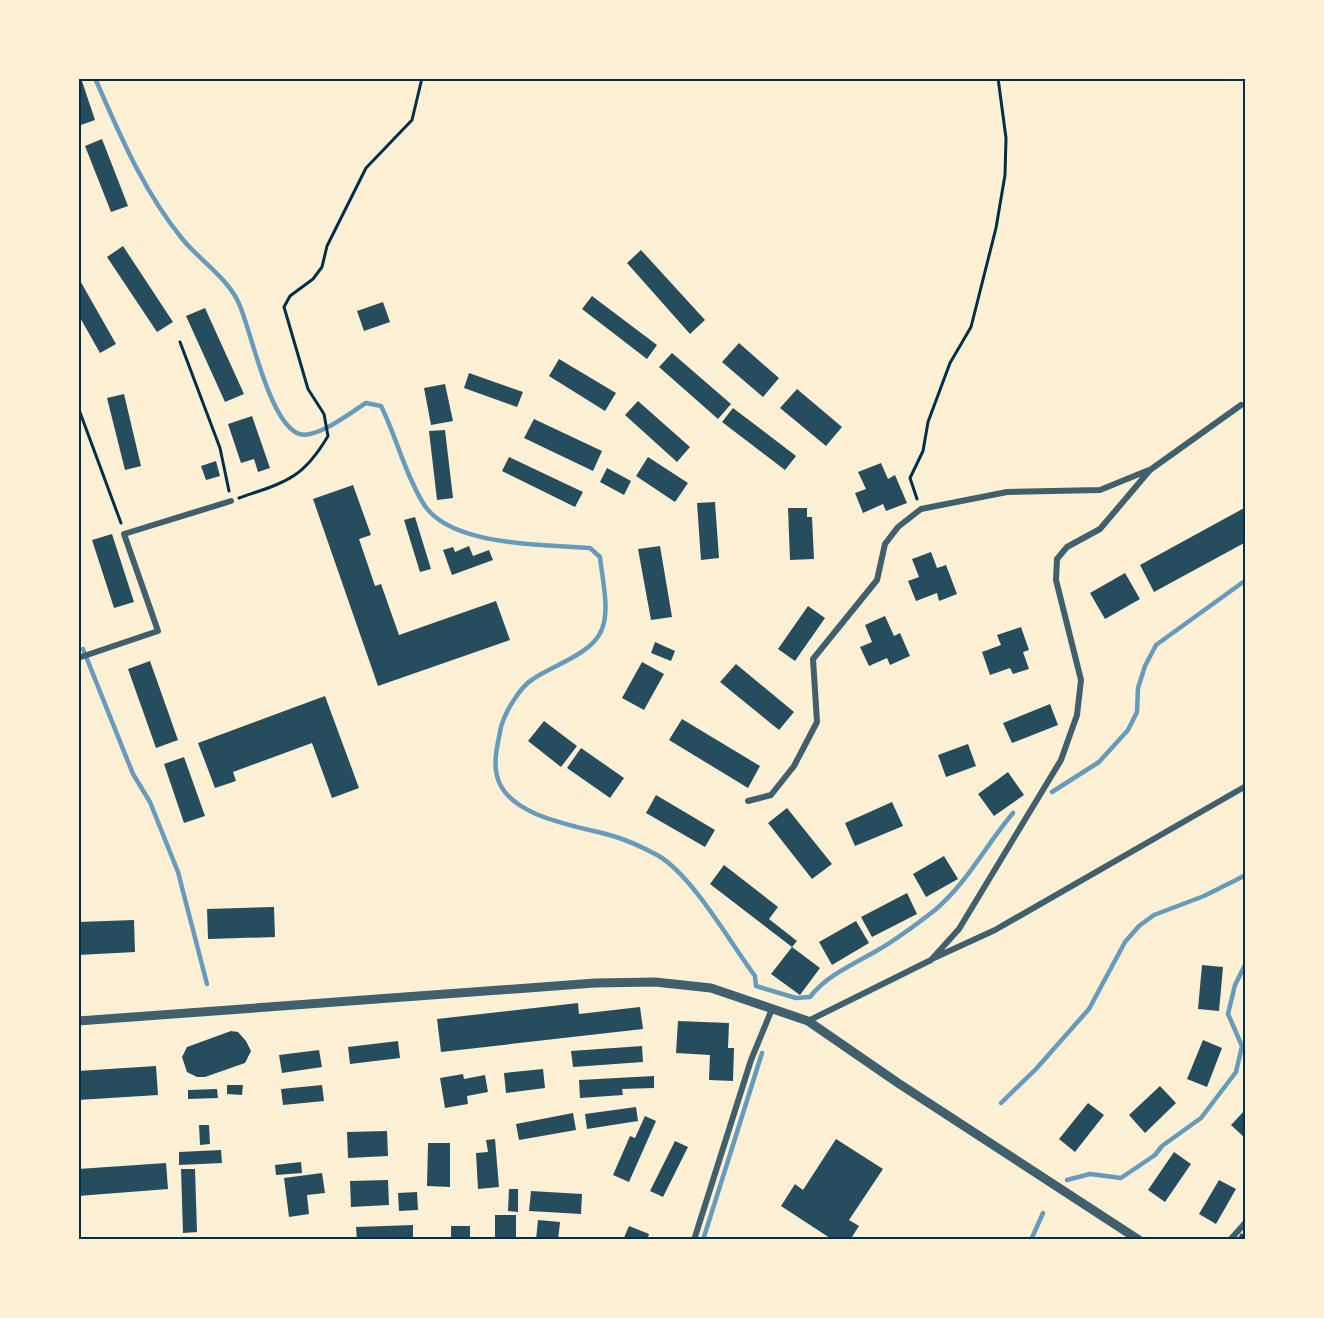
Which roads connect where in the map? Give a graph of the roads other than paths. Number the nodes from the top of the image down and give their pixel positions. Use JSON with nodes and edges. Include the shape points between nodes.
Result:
{"nodes":[{"id":1,"x":1241,"y":405,"type":"dead end"},
{"id":2,"x":1149,"y":470,"type":"junction"},
{"id":3,"x":231,"y":501,"type":"road end"},
{"id":4,"x":80,"y":657,"type":"edge"},
{"id":5,"x":1246,"y":786,"type":"edge"},
{"id":6,"x":748,"y":801,"type":"dead end"},
{"id":7,"x":931,"y":960,"type":"junction"},
{"id":8,"x":772,"y":1009,"type":"junction"},
{"id":9,"x":808,"y":1021,"type":"junction"},
{"id":10,"x":78,"y":1022,"type":"edge"},
{"id":11,"x":1246,"y":1222,"type":"edge"},
{"id":12,"x":694,"y":1240,"type":"edge"},
{"id":13,"x":1139,"y":1240,"type":"edge"},
{"id":14,"x":1230,"y":1240,"type":"edge"}],
"edges":[{"from":1,"to":2,"type":"street"},
{"from":2,"to":6,"type":"street","via":[[1100,490],[1007,492],[921,509],[898,527],[885,544],[877,580],[813,659],[817,722],[794,766],[771,795]]},
{"from":2,"to":7,"type":"street","via":[[1100,528],[1067,547],[1057,559],[1056,580],[1081,680],[1077,715],[1060,760],[959,929]]},
{"from":3,"to":4,"type":"street","via":[[124,534],[158,631]]},
{"from":5,"to":7,"type":"street","via":[[995,930]]},
{"from":7,"to":9,"type":"street"},
{"from":8,"to":9,"type":"street"},
{"from":8,"to":10,"type":"street","via":[[711,988],[626,982]]},
{"from":8,"to":12,"type":"street","via":[[751,1060]]},
{"from":9,"to":13,"type":"street"},
{"from":11,"to":14,"type":"street"}]}
